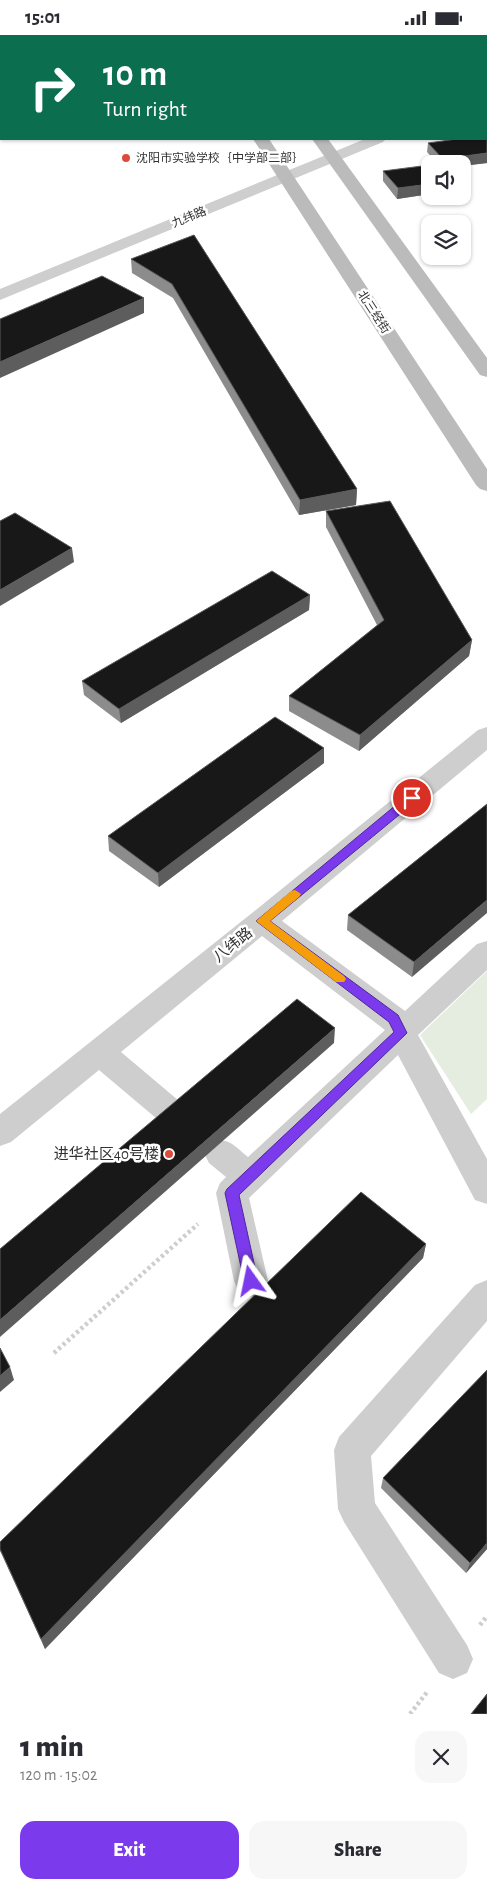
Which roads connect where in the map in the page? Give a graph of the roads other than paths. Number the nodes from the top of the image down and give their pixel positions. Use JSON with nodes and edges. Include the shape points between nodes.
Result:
{"nodes":[{"id":1,"x":262,"y":140,"type":"edge"},
{"id":2,"x":321,"y":140,"type":"edge"},
{"id":3,"x":376,"y":140,"type":"edge"},
{"id":4,"x":334,"y":157,"type":"junction"},
{"id":5,"x":286,"y":178,"type":"junction"},
{"id":6,"x":0,"y":295,"type":"edge"},
{"id":7,"x":487,"y":371,"type":"edge"},
{"id":8,"x":487,"y":485,"type":"edge"},
{"id":9,"x":487,"y":736,"type":"edge"},
{"id":10,"x":262,"y":921,"type":"junction"},
{"id":11,"x":487,"y":952,"type":"edge"},
{"id":12,"x":401,"y":1033,"type":"junction"},
{"id":13,"x":99,"y":1053,"type":"junction"},
{"id":14,"x":174,"y":1115,"type":"edge"},
{"id":15,"x":0,"y":1132,"type":"edge"},
{"id":16,"x":220,"y":1153,"type":"edge"},
{"id":17,"x":241,"y":1185,"type":"junction"},
{"id":18,"x":487,"y":1190,"type":"edge"},
{"id":19,"x":251,"y":1281,"type":"dead end"},
{"id":20,"x":487,"y":1295,"type":"edge"},
{"id":21,"x":453,"y":1659,"type":"dead end"}],
"edges":[{"from":1,"to":5,"type":"main road","name":"北三经街"},
{"from":2,"to":4,"type":"main road"},
{"from":3,"to":4,"type":"street","name":"九纬路"},
{"from":4,"to":5,"type":"street","name":"九纬路"},
{"from":4,"to":7,"type":"main road"},
{"from":5,"to":6,"type":"street","name":"九纬路"},
{"from":5,"to":8,"type":"main road","name":"北三经街"},
{"from":9,"to":10,"type":"street","name":"八纬路"},
{"from":10,"to":12,"type":"street","via":[[394,1019]]},
{"from":10,"to":13,"type":"street","name":"八纬路"},
{"from":11,"to":12,"type":"street"},
{"from":12,"to":17,"type":"street"},
{"from":12,"to":18,"type":"street"},
{"from":13,"to":14,"type":"street"},
{"from":13,"to":15,"type":"street","name":"八纬路"},
{"from":16,"to":17,"type":"street"},
{"from":17,"to":19,"type":"street"},
{"from":20,"to":21,"type":"street","via":[[352,1450],[358,1509]]}]}
